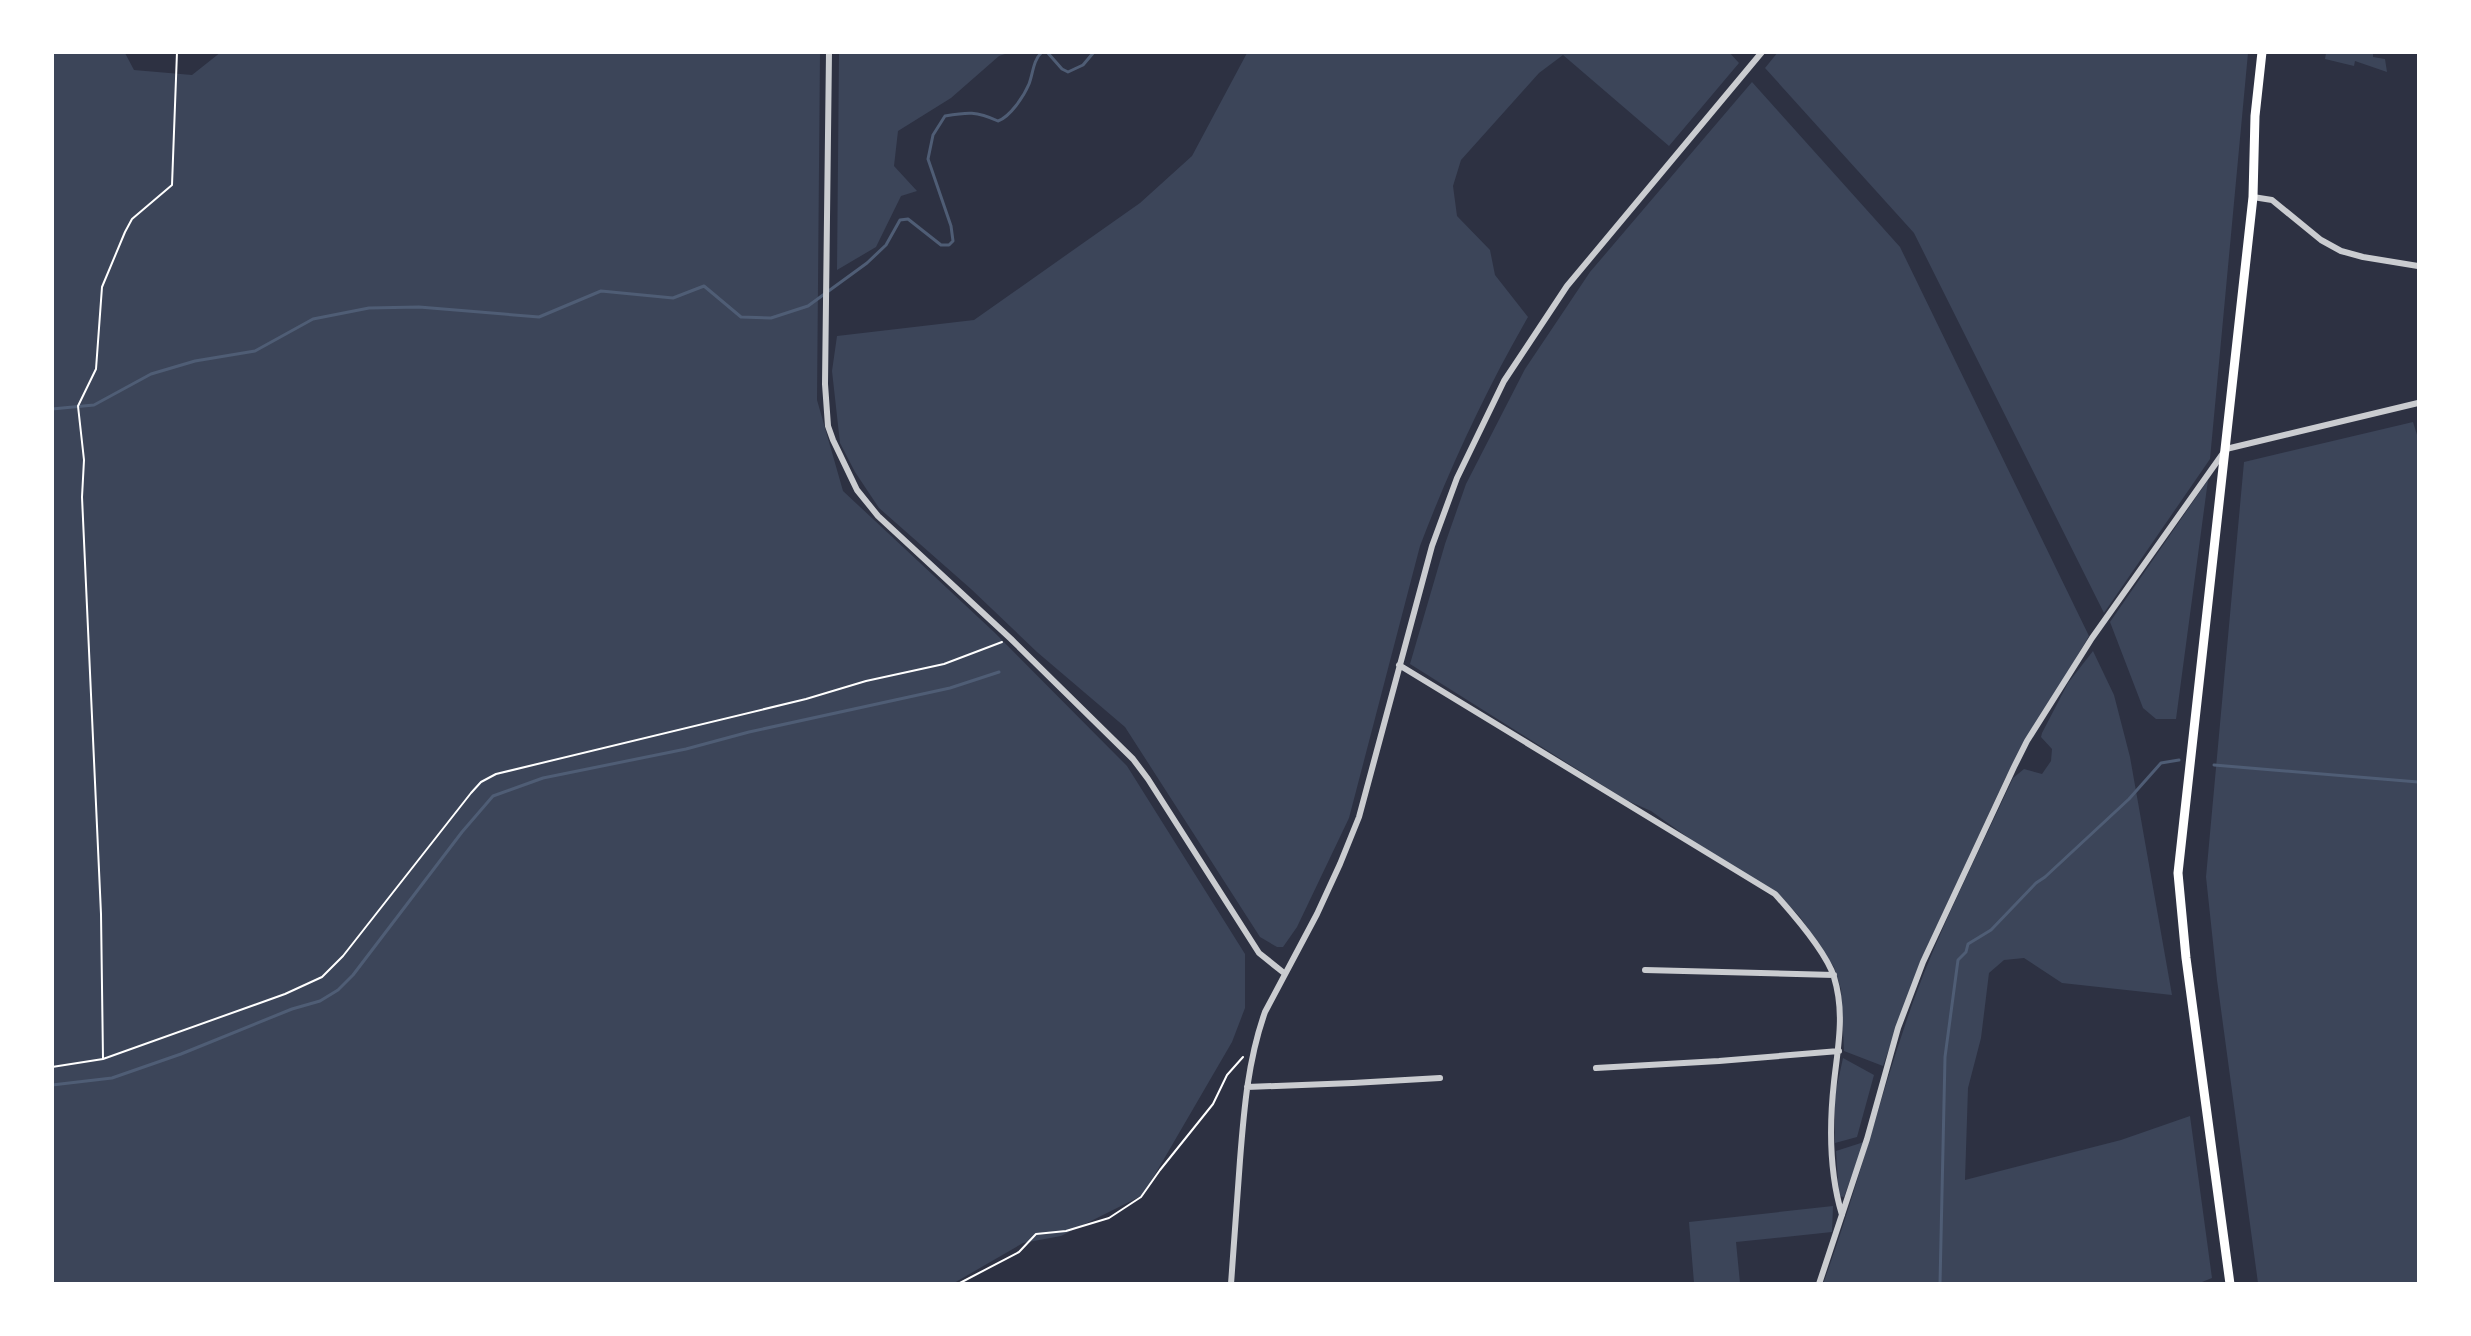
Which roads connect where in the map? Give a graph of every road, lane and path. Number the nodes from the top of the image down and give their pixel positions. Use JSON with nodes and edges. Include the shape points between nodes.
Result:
{"nodes":[{"id":1,"x":177,"y":52,"type":"edge"},
{"id":2,"x":829,"y":52,"type":"edge"},
{"id":3,"x":1762,"y":52,"type":"edge"},
{"id":4,"x":2262,"y":52,"type":"edge"},
{"id":5,"x":2253,"y":197,"type":"junction"},
{"id":6,"x":2418,"y":266,"type":"edge"},
{"id":7,"x":2418,"y":403,"type":"edge"},
{"id":8,"x":2226,"y":449,"type":"junction"},
{"id":9,"x":1011,"y":639,"type":"junction"},
{"id":10,"x":1399,"y":665,"type":"junction"},
{"id":11,"x":1645,"y":970,"type":"dead end"},
{"id":12,"x":1284,"y":973,"type":"junction"},
{"id":13,"x":1834,"y":975,"type":"junction"},
{"id":14,"x":1839,"y":1051,"type":"junction"},
{"id":15,"x":1246,"y":1053,"type":"dead end"},
{"id":16,"x":103,"y":1059,"type":"junction"},
{"id":17,"x":52,"y":1067,"type":"edge"},
{"id":18,"x":1596,"y":1068,"type":"dead end"},
{"id":19,"x":1440,"y":1077,"type":"dead end"},
{"id":20,"x":1247,"y":1087,"type":"junction"},
{"id":21,"x":1842,"y":1216,"type":"junction"},
{"id":22,"x":958,"y":1284,"type":"edge"},
{"id":23,"x":1231,"y":1284,"type":"edge"},
{"id":24,"x":1819,"y":1284,"type":"edge"},
{"id":25,"x":2230,"y":1284,"type":"edge"}],
"edges":[{"from":1,"to":16,"type":"path","via":[[172,185],[132,219],[125,232],[102,287],[96,369],[78,406],[84,460],[82,507]]},
{"from":2,"to":9,"type":"street","via":[[825,354],[828,426],[857,490],[878,516]]},
{"from":3,"to":10,"type":"street","via":[[1567,286],[1504,381],[1456,478],[1432,546]]},
{"from":4,"to":5,"type":"main road","via":[[2255,116]]},
{"from":5,"to":6,"type":"street","via":[[2272,200],[2341,251]]},
{"from":5,"to":8,"type":"main road"},
{"from":7,"to":8,"type":"street"},
{"from":8,"to":21,"type":"street","via":[[2092,638],[2022,750],[1923,962],[1898,1028]]},
{"from":8,"to":25,"type":"main road","via":[[2178,873]]},
{"from":9,"to":12,"type":"street","via":[[1133,759],[1259,954]]},
{"from":9,"to":16,"type":"path","via":[[944,664],[496,774],[471,793],[343,957],[322,977]]},
{"from":10,"to":12,"type":"street","via":[[1359,817],[1321,904]]},
{"from":10,"to":13,"type":"street","via":[[1775,894]]},
{"from":11,"to":13,"type":"street"},
{"from":12,"to":20,"type":"street","via":[[1256,1037]]},
{"from":13,"to":14,"type":"street","via":[[1841,1014]]},
{"from":14,"to":18,"type":"street"},
{"from":14,"to":21,"type":"street","via":[[1831,1137],[1833,1179]]},
{"from":15,"to":22,"type":"path","via":[[1227,1075],[1213,1104],[1141,1197],[1109,1218],[1066,1231],[1036,1234],[1019,1252]]},
{"from":16,"to":17,"type":"path"},
{"from":19,"to":20,"type":"street"},
{"from":20,"to":23,"type":"street"},
{"from":21,"to":24,"type":"street"}]}
